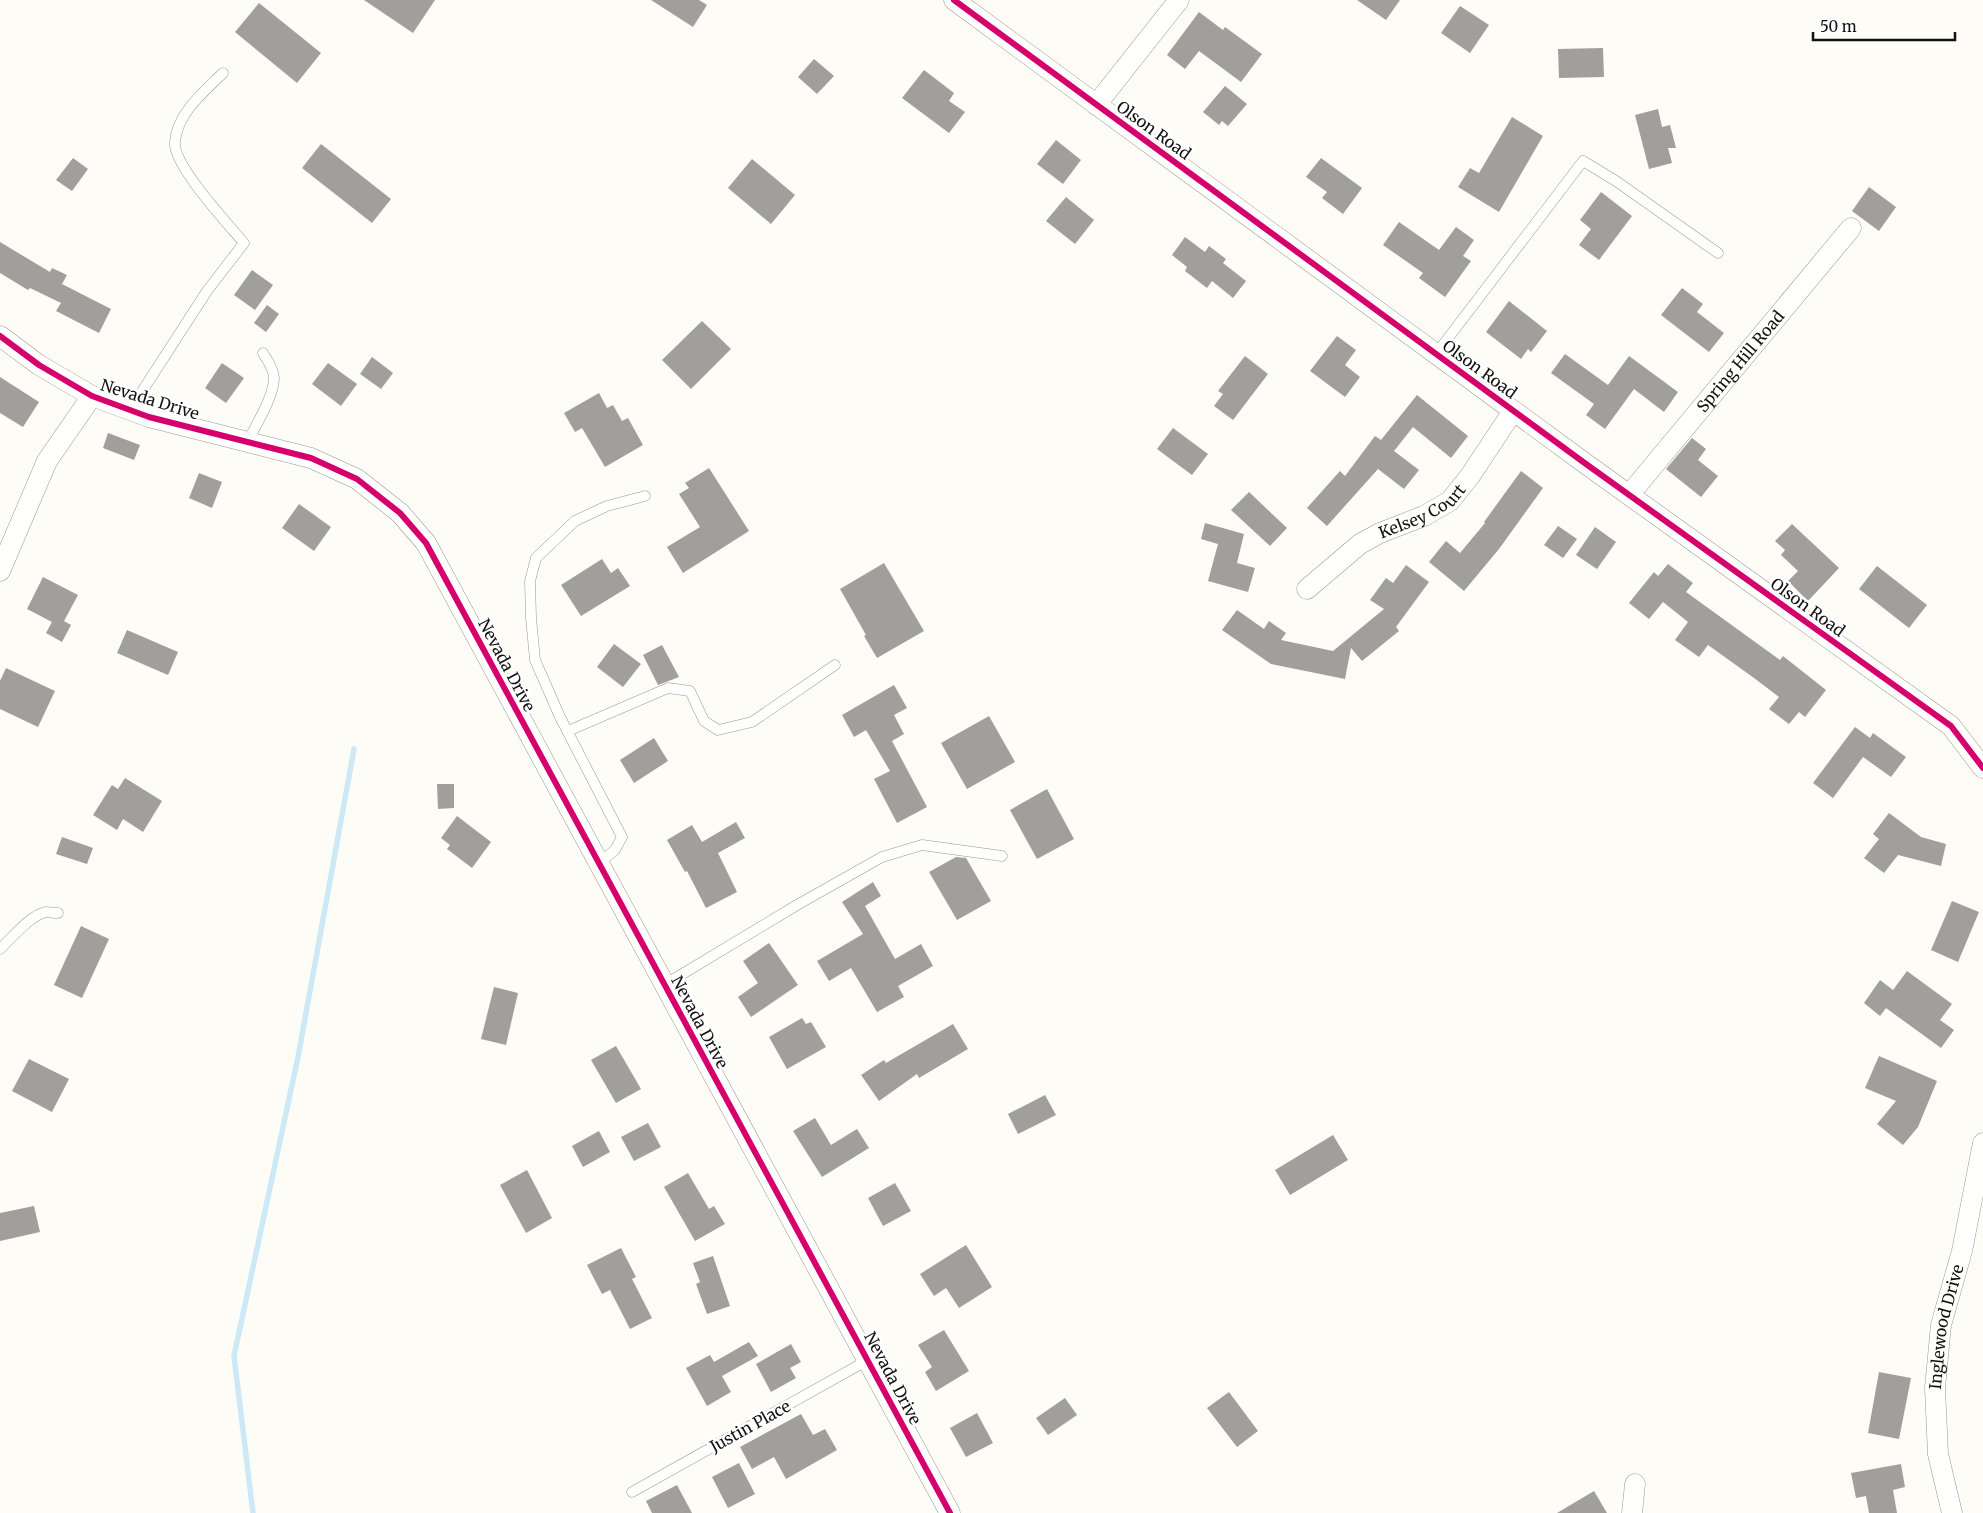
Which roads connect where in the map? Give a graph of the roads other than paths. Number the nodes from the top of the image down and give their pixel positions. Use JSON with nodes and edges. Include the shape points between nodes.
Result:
{"nodes":[{"id":1,"x":954,"y":0,"type":"edge"},
{"id":2,"x":1179,"y":0,"type":"edge"},
{"id":3,"x":223,"y":73,"type":"dead end"},
{"id":4,"x":1096,"y":105,"type":"junction"},
{"id":5,"x":1851,"y":228,"type":"dead end"},
{"id":6,"x":1718,"y":253,"type":"dead end"},
{"id":7,"x":0,"y":336,"type":"edge"},
{"id":8,"x":263,"y":353,"type":"dead end"},
{"id":9,"x":1436,"y":354,"type":"junction"},
{"id":10,"x":92,"y":396,"type":"junction"},
{"id":11,"x":130,"y":410,"type":"junction"},
{"id":12,"x":1513,"y":410,"type":"junction"},
{"id":13,"x":248,"y":441,"type":"junction"},
{"id":14,"x":1629,"y":495,"type":"junction"},
{"id":15,"x":645,"y":496,"type":"dead end"},
{"id":16,"x":1,"y":567,"type":"edge"},
{"id":17,"x":1307,"y":589,"type":"dead end"},
{"id":18,"x":835,"y":665,"type":"dead end"},
{"id":19,"x":568,"y":731,"type":"junction"},
{"id":20,"x":1983,"y":768,"type":"edge"},
{"id":21,"x":1002,"y":856,"type":"dead end"},
{"id":22,"x":599,"y":863,"type":"junction"},
{"id":23,"x":58,"y":913,"type":"dead end"},
{"id":24,"x":0,"y":950,"type":"edge"},
{"id":25,"x":664,"y":985,"type":"junction"},
{"id":26,"x":1983,"y":1143,"type":"edge"},
{"id":27,"x":868,"y":1360,"type":"junction"},
{"id":28,"x":1635,"y":1484,"type":"dead end"},
{"id":29,"x":632,"y":1492,"type":"dead end"},
{"id":30,"x":950,"y":1513,"type":"edge"},
{"id":31,"x":1632,"y":1513,"type":"edge"},
{"id":32,"x":1952,"y":1513,"type":"edge"}],
"edges":[{"from":1,"to":4,"type":"street","name":"Olson Road"},
{"from":2,"to":4,"type":"street"},
{"from":3,"to":11,"type":"lane","via":[[192,104],[174,142],[177,155],[196,186],[244,243],[207,291]]},
{"from":4,"to":9,"type":"street","name":"Olson Road"},
{"from":5,"to":14,"type":"street","name":"Spring Hill Road"},
{"from":6,"to":9,"type":"lane","via":[[1583,161]]},
{"from":7,"to":10,"type":"street","name":"Nevada Drive"},
{"from":8,"to":13,"type":"lane","via":[[274,379]]},
{"from":9,"to":12,"type":"street","name":"Olson Road"},
{"from":10,"to":11,"type":"street","name":"Nevada Drive"},
{"from":10,"to":16,"type":"street","via":[[47,461]]},
{"from":11,"to":13,"type":"street","name":"Nevada Drive"},
{"from":12,"to":14,"type":"street","name":"Olson Road"},
{"from":12,"to":17,"type":"street","name":"Kelsey Court","via":[[1470,476],[1450,500],[1424,516],[1380,532],[1360,544]]},
{"from":13,"to":22,"type":"street","name":"Nevada Drive","via":[[311,458],[357,479],[400,513],[426,543]]},
{"from":14,"to":20,"type":"street","name":"Olson Road","via":[[1951,726]]},
{"from":15,"to":19,"type":"lane","via":[[607,506],[575,521],[536,558],[530,581],[535,660]]},
{"from":18,"to":19,"type":"lane","via":[[752,722],[718,730],[704,722],[690,691],[668,688]]},
{"from":19,"to":22,"type":"lane","via":[[622,836],[615,850]]},
{"from":21,"to":25,"type":"lane","via":[[922,846],[882,857]]},
{"from":22,"to":25,"type":"street","name":"Nevada Drive"},
{"from":23,"to":24,"type":"lane","via":[[45,912],[35,917]]},
{"from":25,"to":27,"type":"street","name":"Nevada Drive"},
{"from":26,"to":32,"type":"street","name":"Inglewood Drive","via":[[1962,1251],[1941,1326],[1934,1388],[1938,1454]]},
{"from":27,"to":29,"type":"lane","name":"Justin Place"},
{"from":27,"to":30,"type":"street","name":"Nevada Drive"},
{"from":28,"to":31,"type":"street"}]}
